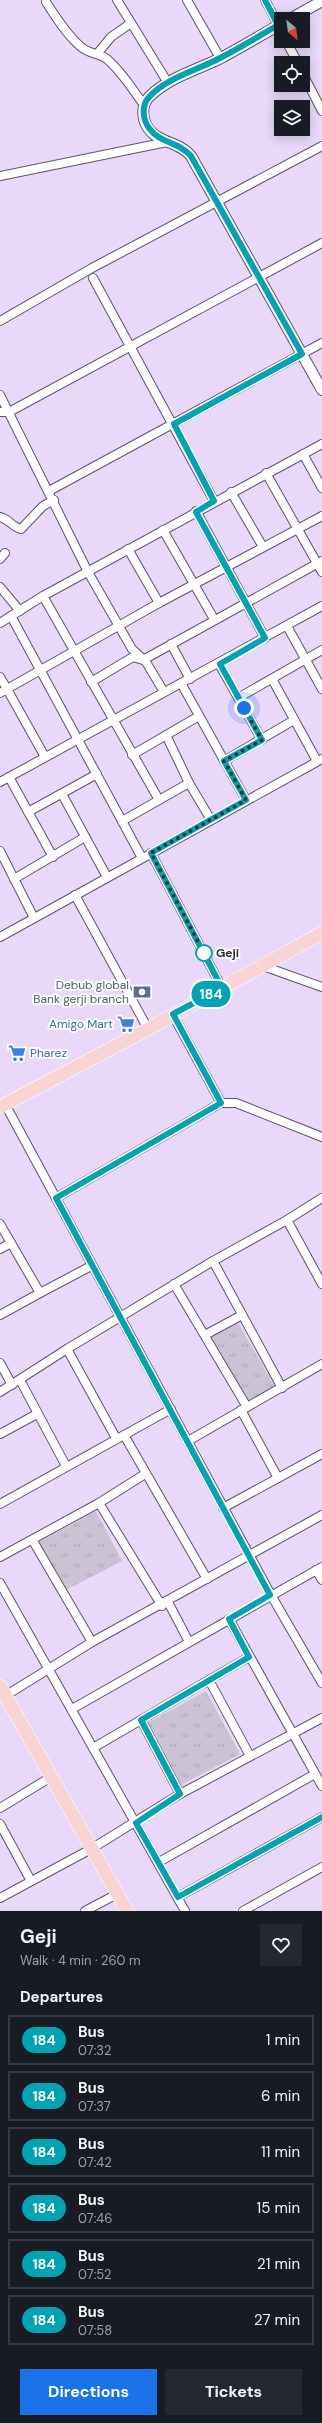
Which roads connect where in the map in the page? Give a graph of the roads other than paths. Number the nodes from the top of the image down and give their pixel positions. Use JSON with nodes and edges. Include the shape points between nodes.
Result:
{"nodes":[{"id":1,"x":116,"y":0,"type":"edge"},
{"id":2,"x":187,"y":0,"type":"edge"},
{"id":3,"x":265,"y":0,"type":"edge"},
{"id":4,"x":322,"y":1,"type":"edge"},
{"id":5,"x":46,"y":2,"type":"dead end"},
{"id":6,"x":302,"y":12,"type":"edge"},
{"id":7,"x":274,"y":16,"type":"edge"},
{"id":8,"x":132,"y":23,"type":"junction"},
{"id":9,"x":274,"y":29,"type":"edge"},
{"id":10,"x":97,"y":54,"type":"junction"},
{"id":11,"x":220,"y":58,"type":"junction"},
{"id":12,"x":168,"y":83,"type":"junction"},
{"id":13,"x":310,"y":88,"type":"edge"},
{"id":14,"x":144,"y":105,"type":"junction"},
{"id":15,"x":322,"y":111,"type":"edge"},
{"id":16,"x":167,"y":142,"type":"junction"},
{"id":17,"x":322,"y":146,"type":"edge"},
{"id":18,"x":0,"y":176,"type":"edge"},
{"id":19,"x":218,"y":202,"type":"junction"},
{"id":20,"x":322,"y":243,"type":"edge"},
{"id":21,"x":93,"y":278,"type":"dead end"},
{"id":22,"x":259,"y":278,"type":"junction"},
{"id":23,"x":0,"y":321,"type":"edge"},
{"id":24,"x":322,"y":343,"type":"edge"},
{"id":25,"x":131,"y":347,"type":"junction"},
{"id":26,"x":302,"y":354,"type":"junction"},
{"id":27,"x":322,"y":390,"type":"edge"},
{"id":28,"x":0,"y":395,"type":"edge"},
{"id":29,"x":0,"y":412,"type":"edge"},
{"id":30,"x":9,"y":412,"type":"junction"},
{"id":31,"x":174,"y":424,"type":"junction"},
{"id":32,"x":322,"y":444,"type":"edge"},
{"id":33,"x":303,"y":454,"type":"junction"},
{"id":34,"x":266,"y":473,"type":"junction"},
{"id":35,"x":322,"y":488,"type":"edge"},
{"id":36,"x":49,"y":491,"type":"junction"},
{"id":37,"x":231,"y":492,"type":"junction"},
{"id":38,"x":54,"y":500,"type":"junction"},
{"id":39,"x":214,"y":501,"type":"junction"},
{"id":40,"x":196,"y":512,"type":"junction"},
{"id":41,"x":322,"y":516,"type":"edge"},
{"id":42,"x":0,"y":517,"type":"edge"},
{"id":43,"x":299,"y":528,"type":"junction"},
{"id":44,"x":163,"y":530,"type":"junction"},
{"id":45,"x":263,"y":547,"type":"junction"},
{"id":46,"x":128,"y":549,"type":"junction"},
{"id":47,"x":320,"y":562,"type":"edge"},
{"id":48,"x":225,"y":568,"type":"junction"},
{"id":49,"x":88,"y":572,"type":"junction"},
{"id":50,"x":322,"y":572,"type":"edge"},
{"id":51,"x":194,"y":584,"type":"junction"},
{"id":52,"x":0,"y":586,"type":"edge"},
{"id":53,"x":43,"y":596,"type":"junction"},
{"id":54,"x":159,"y":603,"type":"junction"},
{"id":55,"x":245,"y":603,"type":"junction"},
{"id":56,"x":322,"y":606,"type":"edge"},
{"id":57,"x":20,"y":611,"type":"junction"},
{"id":58,"x":11,"y":616,"type":"junction"},
{"id":59,"x":214,"y":619,"type":"junction"},
{"id":60,"x":0,"y":623,"type":"edge"},
{"id":61,"x":119,"y":626,"type":"junction"},
{"id":62,"x":287,"y":626,"type":"junction"},
{"id":63,"x":265,"y":638,"type":"junction"},
{"id":64,"x":171,"y":644,"type":"junction"},
{"id":65,"x":322,"y":650,"type":"edge"},
{"id":66,"x":73,"y":651,"type":"junction"},
{"id":67,"x":305,"y":659,"type":"junction"},
{"id":68,"x":143,"y":660,"type":"junction"},
{"id":69,"x":220,"y":664,"type":"junction"},
{"id":70,"x":40,"y":670,"type":"junction"},
{"id":71,"x":0,"y":677,"type":"edge"},
{"id":72,"x":190,"y":679,"type":"junction"},
{"id":73,"x":272,"y":679,"type":"junction"},
{"id":74,"x":91,"y":682,"type":"junction"},
{"id":75,"x":181,"y":683,"type":"junction"},
{"id":76,"x":322,"y":689,"type":"edge"},
{"id":77,"x":4,"y":691,"type":"edge"},
{"id":78,"x":164,"y":692,"type":"junction"},
{"id":79,"x":238,"y":698,"type":"junction"},
{"id":80,"x":199,"y":716,"type":"junction"},
{"id":81,"x":113,"y":720,"type":"junction"},
{"id":82,"x":294,"y":720,"type":"junction"},
{"id":83,"x":166,"y":735,"type":"junction"},
{"id":84,"x":78,"y":740,"type":"junction"},
{"id":85,"x":262,"y":740,"type":"junction"},
{"id":86,"x":132,"y":755,"type":"junction"},
{"id":87,"x":45,"y":757,"type":"junction"},
{"id":88,"x":320,"y":760,"type":"edge"},
{"id":89,"x":224,"y":761,"type":"junction"},
{"id":90,"x":97,"y":774,"type":"junction"},
{"id":91,"x":9,"y":777,"type":"junction"},
{"id":92,"x":0,"y":782,"type":"edge"},
{"id":93,"x":189,"y":783,"type":"junction"},
{"id":94,"x":62,"y":794,"type":"junction"},
{"id":95,"x":159,"y":800,"type":"junction"},
{"id":96,"x":246,"y":800,"type":"junction"},
{"id":97,"x":28,"y":812,"type":"junction"},
{"id":98,"x":211,"y":820,"type":"junction"},
{"id":99,"x":122,"y":821,"type":"junction"},
{"id":100,"x":85,"y":837,"type":"junction"},
{"id":101,"x":0,"y":851,"type":"edge"},
{"id":102,"x":151,"y":853,"type":"junction"},
{"id":103,"x":53,"y":857,"type":"junction"},
{"id":104,"x":142,"y":858,"type":"junction"},
{"id":105,"x":107,"y":877,"type":"junction"},
{"id":106,"x":14,"y":879,"type":"junction"},
{"id":107,"x":74,"y":895,"type":"junction"},
{"id":108,"x":34,"y":918,"type":"junction"},
{"id":109,"x":322,"y":933,"type":"edge"},
{"id":110,"x":0,"y":936,"type":"edge"},
{"id":111,"x":263,"y":966,"type":"junction"},
{"id":112,"x":322,"y":987,"type":"edge"},
{"id":113,"x":222,"y":988,"type":"junction"},
{"id":114,"x":173,"y":1014,"type":"junction"},
{"id":115,"x":148,"y":1029,"type":"junction"},
{"id":116,"x":221,"y":1103,"type":"junction"},
{"id":117,"x":2,"y":1105,"type":"edge"},
{"id":118,"x":322,"y":1137,"type":"edge"},
{"id":119,"x":56,"y":1198,"type":"junction"},
{"id":120,"x":322,"y":1198,"type":"edge"},
{"id":121,"x":287,"y":1220,"type":"junction"},
{"id":122,"x":0,"y":1224,"type":"edge"},
{"id":123,"x":11,"y":1243,"type":"junction"},
{"id":124,"x":0,"y":1249,"type":"edge"},
{"id":125,"x":213,"y":1261,"type":"junction"},
{"id":126,"x":92,"y":1266,"type":"junction"},
{"id":127,"x":174,"y":1284,"type":"junction"},
{"id":128,"x":322,"y":1284,"type":"edge"},
{"id":129,"x":40,"y":1293,"type":"junction"},
{"id":130,"x":0,"y":1315,"type":"edge"},
{"id":131,"x":242,"y":1315,"type":"junction"},
{"id":132,"x":121,"y":1316,"type":"junction"},
{"id":133,"x":204,"y":1335,"type":"junction"},
{"id":134,"x":67,"y":1349,"type":"junction"},
{"id":135,"x":0,"y":1363,"type":"edge"},
{"id":136,"x":322,"y":1364,"type":"edge"},
{"id":137,"x":20,"y":1380,"type":"junction"},
{"id":138,"x":12,"y":1385,"type":"junction"},
{"id":139,"x":282,"y":1388,"type":"junction"},
{"id":140,"x":0,"y":1392,"type":"edge"},
{"id":141,"x":171,"y":1409,"type":"junction"},
{"id":142,"x":244,"y":1409,"type":"junction"},
{"id":143,"x":36,"y":1414,"type":"junction"},
{"id":144,"x":0,"y":1434,"type":"edge"},
{"id":145,"x":120,"y":1437,"type":"junction"},
{"id":146,"x":188,"y":1441,"type":"junction"},
{"id":147,"x":322,"y":1454,"type":"edge"},
{"id":148,"x":66,"y":1466,"type":"junction"},
{"id":149,"x":145,"y":1474,"type":"junction"},
{"id":150,"x":278,"y":1478,"type":"junction"},
{"id":151,"x":99,"y":1503,"type":"junction"},
{"id":152,"x":0,"y":1504,"type":"edge"},
{"id":153,"x":223,"y":1508,"type":"junction"},
{"id":154,"x":322,"y":1515,"type":"edge"},
{"id":155,"x":32,"y":1541,"type":"junction"},
{"id":156,"x":249,"y":1556,"type":"junction"},
{"id":157,"x":0,"y":1557,"type":"edge"},
{"id":158,"x":319,"y":1569,"type":"edge"},
{"id":159,"x":207,"y":1579,"type":"junction"},
{"id":160,"x":322,"y":1580,"type":"edge"},
{"id":161,"x":0,"y":1583,"type":"edge"},
{"id":162,"x":270,"y":1595,"type":"junction"},
{"id":163,"x":165,"y":1604,"type":"junction"},
{"id":164,"x":229,"y":1619,"type":"junction"},
{"id":165,"x":92,"y":1642,"type":"junction"},
{"id":166,"x":189,"y":1642,"type":"junction"},
{"id":167,"x":249,"y":1657,"type":"junction"},
{"id":168,"x":48,"y":1668,"type":"junction"},
{"id":169,"x":209,"y":1680,"type":"junction"},
{"id":170,"x":322,"y":1683,"type":"edge"},
{"id":171,"x":3,"y":1697,"type":"edge"},
{"id":172,"x":72,"y":1709,"type":"junction"},
{"id":173,"x":322,"y":1718,"type":"edge"},
{"id":174,"x":141,"y":1720,"type":"junction"},
{"id":175,"x":293,"y":1733,"type":"junction"},
{"id":176,"x":93,"y":1748,"type":"junction"},
{"id":177,"x":250,"y":1756,"type":"junction"},
{"id":178,"x":315,"y":1774,"type":"junction"},
{"id":179,"x":51,"y":1777,"type":"junction"},
{"id":180,"x":322,"y":1786,"type":"edge"},
{"id":181,"x":180,"y":1794,"type":"junction"},
{"id":182,"x":0,"y":1808,"type":"edge"},
{"id":183,"x":322,"y":1817,"type":"edge"},
{"id":184,"x":136,"y":1823,"type":"junction"},
{"id":185,"x":0,"y":1824,"type":"edge"},
{"id":186,"x":92,"y":1848,"type":"junction"},
{"id":187,"x":159,"y":1862,"type":"junction"},
{"id":188,"x":322,"y":1867,"type":"edge"},
{"id":189,"x":31,"y":1881,"type":"junction"},
{"id":190,"x":117,"y":1894,"type":"junction"},
{"id":191,"x":178,"y":1897,"type":"junction"},
{"id":192,"x":0,"y":1898,"type":"edge"},
{"id":193,"x":85,"y":1911,"type":"edge"},
{"id":194,"x":127,"y":1911,"type":"edge"},
{"id":195,"x":185,"y":1911,"type":"edge"},
{"id":196,"x":243,"y":1911,"type":"edge"}],
"edges":[{"from":1,"to":8,"type":"street"},
{"from":2,"to":11,"type":"street"},
{"from":3,"to":7,"type":"street"},
{"from":4,"to":6,"type":"street"},
{"from":5,"to":10,"type":"street","via":[[76,43],[89,53]]},
{"from":8,"to":10,"type":"street","via":[[111,37]]},
{"from":8,"to":12,"type":"street"},
{"from":9,"to":11,"type":"street"},
{"from":10,"to":14,"type":"street","via":[[119,71]]},
{"from":11,"to":12,"type":"street"},
{"from":12,"to":14,"type":"street","via":[[149,97]]},
{"from":13,"to":15,"type":"street"},
{"from":14,"to":16,"type":"street","via":[[148,128]]},
{"from":16,"to":18,"type":"street"},
{"from":16,"to":19,"type":"street","via":[[184,148]]},
{"from":17,"to":19,"type":"street"},
{"from":19,"to":22,"type":"street"},
{"from":19,"to":23,"type":"street","via":[[92,268]]},
{"from":20,"to":22,"type":"street"},
{"from":21,"to":25,"type":"street"},
{"from":22,"to":25,"type":"street"},
{"from":22,"to":26,"type":"street"},
{"from":24,"to":26,"type":"street"},
{"from":25,"to":30,"type":"street"},
{"from":25,"to":31,"type":"street"},
{"from":26,"to":27,"type":"street"},
{"from":26,"to":31,"type":"street"},
{"from":28,"to":30,"type":"street"},
{"from":29,"to":30,"type":"street"},
{"from":30,"to":36,"type":"street"},
{"from":31,"to":36,"type":"street"},
{"from":31,"to":39,"type":"street"},
{"from":32,"to":33,"type":"street"},
{"from":33,"to":34,"type":"street"},
{"from":33,"to":35,"type":"street"},
{"from":34,"to":37,"type":"street"},
{"from":34,"to":43,"type":"street"},
{"from":36,"to":38,"type":"street"},
{"from":37,"to":39,"type":"street"},
{"from":37,"to":45,"type":"street"},
{"from":38,"to":42,"type":"street","via":[[43,506],[21,529],[16,528],[6,518]]},
{"from":38,"to":49,"type":"street"},
{"from":39,"to":40,"type":"street"},
{"from":40,"to":44,"type":"street"},
{"from":40,"to":48,"type":"street"},
{"from":41,"to":43,"type":"street"},
{"from":43,"to":45,"type":"street"},
{"from":43,"to":47,"type":"street"},
{"from":44,"to":46,"type":"street"},
{"from":44,"to":51,"type":"street"},
{"from":45,"to":48,"type":"street"},
{"from":46,"to":49,"type":"street"},
{"from":46,"to":54,"type":"street"},
{"from":47,"to":50,"type":"street"},
{"from":47,"to":55,"type":"street"},
{"from":48,"to":51,"type":"street"},
{"from":48,"to":55,"type":"street"},
{"from":49,"to":53,"type":"street"},
{"from":49,"to":61,"type":"street"},
{"from":51,"to":54,"type":"street"},
{"from":51,"to":59,"type":"street"},
{"from":52,"to":57,"type":"street"},
{"from":53,"to":57,"type":"street"},
{"from":53,"to":66,"type":"street"},
{"from":54,"to":61,"type":"street"},
{"from":55,"to":59,"type":"street"},
{"from":55,"to":63,"type":"street"},
{"from":56,"to":62,"type":"street"},
{"from":57,"to":58,"type":"street"},
{"from":58,"to":60,"type":"street"},
{"from":58,"to":70,"type":"street"},
{"from":59,"to":64,"type":"street"},
{"from":61,"to":66,"type":"street"},
{"from":61,"to":68,"type":"street","via":[[132,649]]},
{"from":62,"to":63,"type":"street"},
{"from":62,"to":67,"type":"street"},
{"from":63,"to":69,"type":"street"},
{"from":64,"to":68,"type":"street"},
{"from":64,"to":72,"type":"street"},
{"from":65,"to":67,"type":"street"},
{"from":66,"to":70,"type":"street"},
{"from":66,"to":74,"type":"street"},
{"from":67,"to":73,"type":"street"},
{"from":67,"to":76,"type":"street"},
{"from":68,"to":74,"type":"street","via":[[133,657]]},
{"from":68,"to":78,"type":"street"},
{"from":69,"to":72,"type":"street"},
{"from":69,"to":79,"type":"street"},
{"from":70,"to":77,"type":"street"},
{"from":70,"to":84,"type":"street"},
{"from":71,"to":77,"type":"street"},
{"from":72,"to":75,"type":"street"},
{"from":73,"to":79,"type":"street"},
{"from":73,"to":82,"type":"street"},
{"from":74,"to":81,"type":"street"},
{"from":75,"to":78,"type":"street"},
{"from":75,"to":80,"type":"street"},
{"from":77,"to":87,"type":"street"},
{"from":78,"to":81,"type":"street"},
{"from":79,"to":85,"type":"street"},
{"from":80,"to":83,"type":"street"},
{"from":80,"to":89,"type":"street"},
{"from":81,"to":84,"type":"street"},
{"from":81,"to":86,"type":"street"},
{"from":82,"to":85,"type":"street"},
{"from":82,"to":88,"type":"street"},
{"from":83,"to":86,"type":"street"},
{"from":83,"to":93,"type":"street"},
{"from":84,"to":87,"type":"street"},
{"from":84,"to":90,"type":"street"},
{"from":85,"to":89,"type":"street"},
{"from":86,"to":95,"type":"street"},
{"from":87,"to":91,"type":"street"},
{"from":88,"to":96,"type":"street"},
{"from":89,"to":96,"type":"street"},
{"from":90,"to":94,"type":"street"},
{"from":90,"to":99,"type":"street"},
{"from":91,"to":92,"type":"street"},
{"from":91,"to":97,"type":"street"},
{"from":93,"to":95,"type":"street"},
{"from":93,"to":98,"type":"street"},
{"from":94,"to":97,"type":"street"},
{"from":94,"to":100,"type":"street"},
{"from":95,"to":99,"type":"street"},
{"from":96,"to":98,"type":"street"},
{"from":97,"to":103,"type":"street"},
{"from":98,"to":102,"type":"street"},
{"from":99,"to":104,"type":"street"},
{"from":100,"to":103,"type":"street"},
{"from":100,"to":105,"type":"street"},
{"from":101,"to":106,"type":"street"},
{"from":102,"to":104,"type":"street"},
{"from":102,"to":113,"type":"street"},
{"from":103,"to":106,"type":"street"},
{"from":104,"to":105,"type":"street"},
{"from":105,"to":107,"type":"street"},
{"from":106,"to":108,"type":"street"},
{"from":107,"to":108,"type":"street"},
{"from":107,"to":115,"type":"street"},
{"from":108,"to":110,"type":"street"},
{"from":109,"to":111,"type":"main road"},
{"from":111,"to":112,"type":"street"},
{"from":111,"to":113,"type":"main road"},
{"from":113,"to":114,"type":"main road"},
{"from":114,"to":115,"type":"main road"},
{"from":114,"to":116,"type":"street"},
{"from":115,"to":117,"type":"main road"},
{"from":116,"to":118,"type":"street","via":[[236,1103]]},
{"from":116,"to":119,"type":"street"},
{"from":117,"to":119,"type":"street"},
{"from":119,"to":126,"type":"street"},
{"from":120,"to":121,"type":"street"},
{"from":121,"to":125,"type":"street"},
{"from":121,"to":128,"type":"street"},
{"from":122,"to":123,"type":"street"},
{"from":123,"to":124,"type":"street"},
{"from":123,"to":129,"type":"street"},
{"from":125,"to":127,"type":"street"},
{"from":125,"to":131,"type":"street"},
{"from":126,"to":129,"type":"street"},
{"from":126,"to":132,"type":"street"},
{"from":127,"to":132,"type":"street"},
{"from":127,"to":133,"type":"street"},
{"from":129,"to":130,"type":"street"},
{"from":131,"to":133,"type":"street"},
{"from":131,"to":139,"type":"street"},
{"from":132,"to":134,"type":"street"},
{"from":132,"to":141,"type":"street"},
{"from":133,"to":142,"type":"street"},
{"from":134,"to":137,"type":"street"},
{"from":134,"to":145,"type":"street"},
{"from":135,"to":138,"type":"street"},
{"from":136,"to":139,"type":"street"},
{"from":137,"to":138,"type":"street"},
{"from":137,"to":143,"type":"street"},
{"from":138,"to":140,"type":"street"},
{"from":139,"to":142,"type":"street"},
{"from":141,"to":145,"type":"street"},
{"from":141,"to":146,"type":"street"},
{"from":142,"to":146,"type":"street"},
{"from":142,"to":150,"type":"street"},
{"from":143,"to":144,"type":"street"},
{"from":143,"to":148,"type":"street"},
{"from":145,"to":148,"type":"street"},
{"from":145,"to":149,"type":"street"},
{"from":146,"to":153,"type":"street"},
{"from":147,"to":150,"type":"street"},
{"from":148,"to":152,"type":"street"},
{"from":149,"to":151,"type":"street"},
{"from":149,"to":159,"type":"street"},
{"from":150,"to":153,"type":"street"},
{"from":151,"to":155,"type":"street"},
{"from":151,"to":163,"type":"street"},
{"from":153,"to":156,"type":"street"},
{"from":154,"to":156,"type":"street"},
{"from":155,"to":157,"type":"street"},
{"from":155,"to":165,"type":"street"},
{"from":156,"to":159,"type":"street"},
{"from":156,"to":162,"type":"street"},
{"from":158,"to":160,"type":"street"},
{"from":158,"to":162,"type":"street"},
{"from":159,"to":163,"type":"street"},
{"from":161,"to":168,"type":"street"},
{"from":162,"to":164,"type":"street"},
{"from":162,"to":170,"type":"street"},
{"from":163,"to":165,"type":"street"},
{"from":163,"to":166,"type":"street"},
{"from":164,"to":166,"type":"street"},
{"from":164,"to":167,"type":"street"},
{"from":165,"to":168,"type":"street"},
{"from":166,"to":172,"type":"street"},
{"from":167,"to":169,"type":"street"},
{"from":167,"to":175,"type":"street"},
{"from":168,"to":171,"type":"street"},
{"from":168,"to":172,"type":"street"},
{"from":169,"to":174,"type":"street"},
{"from":169,"to":177,"type":"street"},
{"from":171,"to":179,"type":"main road"},
{"from":172,"to":176,"type":"street"},
{"from":173,"to":175,"type":"street"},
{"from":174,"to":176,"type":"street"},
{"from":174,"to":181,"type":"street"},
{"from":175,"to":177,"type":"street"},
{"from":175,"to":178,"type":"street"},
{"from":176,"to":184,"type":"street"},
{"from":177,"to":181,"type":"street"},
{"from":178,"to":180,"type":"street"},
{"from":178,"to":187,"type":"street"},
{"from":179,"to":182,"type":"street"},
{"from":179,"to":186,"type":"main road"},
{"from":181,"to":184,"type":"street"},
{"from":183,"to":191,"type":"street"},
{"from":184,"to":186,"type":"street"},
{"from":184,"to":187,"type":"street"},
{"from":185,"to":189,"type":"street"},
{"from":186,"to":189,"type":"street"},
{"from":186,"to":190,"type":"main road"},
{"from":187,"to":191,"type":"street"},
{"from":188,"to":196,"type":"street"},
{"from":189,"to":192,"type":"street"},
{"from":190,"to":193,"type":"street"},
{"from":190,"to":194,"type":"main road"},
{"from":191,"to":195,"type":"street"}]}
